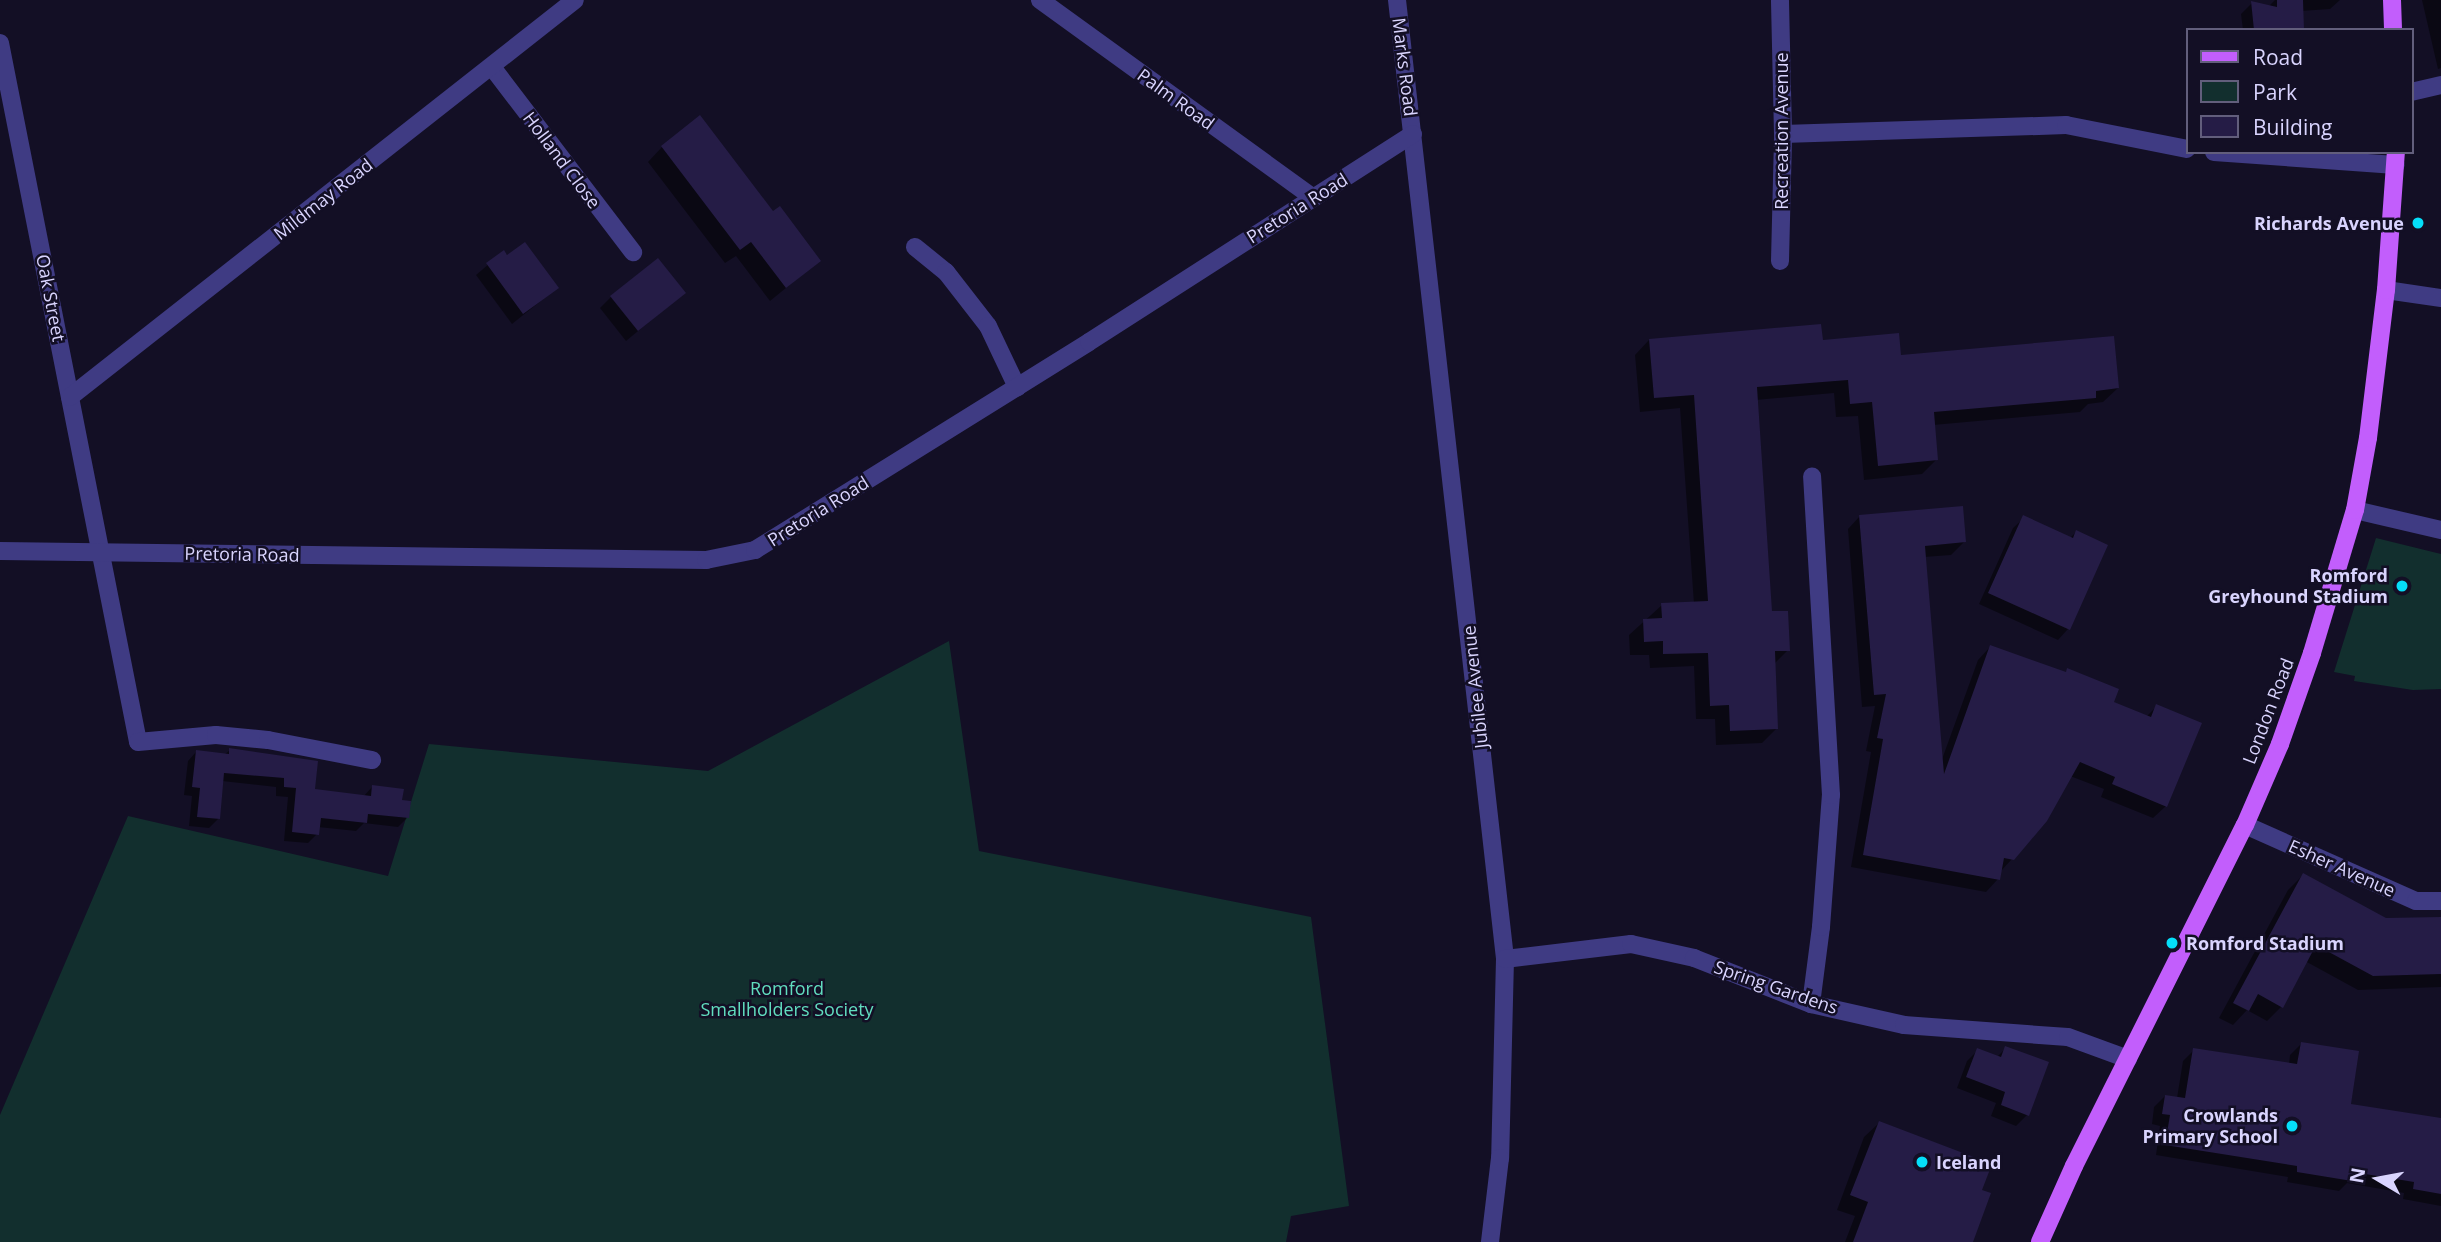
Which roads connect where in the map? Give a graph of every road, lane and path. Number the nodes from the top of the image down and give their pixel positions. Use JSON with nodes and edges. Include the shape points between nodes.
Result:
{"nodes":[{"id":1,"x":575,"y":0,"type":"edge"},
{"id":2,"x":1040,"y":0,"type":"edge"},
{"id":3,"x":1397,"y":0,"type":"edge"},
{"id":4,"x":1780,"y":0,"type":"edge"},
{"id":5,"x":2392,"y":0,"type":"edge"},
{"id":6,"x":2393,"y":28,"type":"edge"},
{"id":7,"x":0,"y":43,"type":"edge"},
{"id":8,"x":492,"y":67,"type":"junction"},
{"id":9,"x":2441,"y":85,"type":"edge"},
{"id":10,"x":2413,"y":92,"type":"edge"},
{"id":11,"x":1413,"y":134,"type":"junction"},
{"id":12,"x":1783,"y":134,"type":"junction"},
{"id":13,"x":2186,"y":149,"type":"edge"},
{"id":14,"x":2266,"y":154,"type":"edge"},
{"id":15,"x":2396,"y":159,"type":"edge"},
{"id":16,"x":1312,"y":197,"type":"junction"},
{"id":17,"x":915,"y":247,"type":"dead end"},
{"id":18,"x":633,"y":252,"type":"dead end"},
{"id":19,"x":1780,"y":261,"type":"dead end"},
{"id":20,"x":2386,"y":290,"type":"junction"},
{"id":21,"x":2441,"y":298,"type":"edge"},
{"id":22,"x":1017,"y":387,"type":"junction"},
{"id":23,"x":70,"y":397,"type":"junction"},
{"id":24,"x":1812,"y":477,"type":"dead end"},
{"id":25,"x":2355,"y":510,"type":"junction"},
{"id":26,"x":2441,"y":530,"type":"edge"},
{"id":27,"x":0,"y":551,"type":"edge"},
{"id":28,"x":101,"y":553,"type":"junction"},
{"id":29,"x":372,"y":760,"type":"dead end"},
{"id":30,"x":2245,"y":825,"type":"junction"},
{"id":31,"x":2441,"y":901,"type":"edge"},
{"id":32,"x":1505,"y":959,"type":"junction"},
{"id":33,"x":1811,"y":1004,"type":"junction"},
{"id":34,"x":2128,"y":1059,"type":"junction"},
{"id":35,"x":1490,"y":1242,"type":"edge"},
{"id":36,"x":2040,"y":1242,"type":"edge"}],
"edges":[{"from":1,"to":8,"type":"street","name":"Mildmay Road"},
{"from":2,"to":16,"type":"street","name":"Palm Road"},
{"from":3,"to":11,"type":"street","name":"Marks Road"},
{"from":4,"to":12,"type":"street","name":"Recreation Avenue"},
{"from":5,"to":6,"type":"main road"},
{"from":7,"to":23,"type":"street","name":"Oak Street"},
{"from":8,"to":18,"type":"street","name":"Holland Close"},
{"from":8,"to":23,"type":"street","name":"Mildmay Road"},
{"from":9,"to":10,"type":"street"},
{"from":11,"to":16,"type":"street","name":"Pretoria Road"},
{"from":11,"to":32,"type":"street","name":"Jubilee Avenue"},
{"from":12,"to":13,"type":"street","via":[[2066,125]]},
{"from":12,"to":19,"type":"street","name":"Recreation Avenue"},
{"from":14,"to":15,"type":"street"},
{"from":15,"to":20,"type":"main road","name":"London Road"},
{"from":16,"to":22,"type":"street","name":"Pretoria Road"},
{"from":17,"to":22,"type":"street","via":[[946,272],[988,326]]},
{"from":20,"to":21,"type":"street"},
{"from":20,"to":25,"type":"main road","name":"London Road"},
{"from":22,"to":28,"type":"street","name":"Pretoria Road","via":[[755,550],[706,560]]},
{"from":23,"to":28,"type":"street","name":"Oak Street"},
{"from":24,"to":33,"type":"street","via":[[1831,795]]},
{"from":25,"to":26,"type":"street"},
{"from":25,"to":30,"type":"main road","name":"London Road","via":[[2312,653]]},
{"from":27,"to":28,"type":"street","name":"Pretoria Road"},
{"from":28,"to":29,"type":"street","name":"Oak Street","via":[[138,742],[216,735]]},
{"from":30,"to":31,"type":"street","name":"Esher Avenue","via":[[2416,901]]},
{"from":30,"to":34,"type":"main road","name":"London Road"},
{"from":32,"to":33,"type":"street","name":"Spring Gardens","via":[[1631,944],[1694,958]]},
{"from":32,"to":35,"type":"street","name":"Jubilee Avenue","via":[[1500,1158]]},
{"from":33,"to":34,"type":"street","name":"Spring Gardens","via":[[1904,1025],[2068,1037]]},
{"from":34,"to":36,"type":"main road","name":"London Road"}]}
